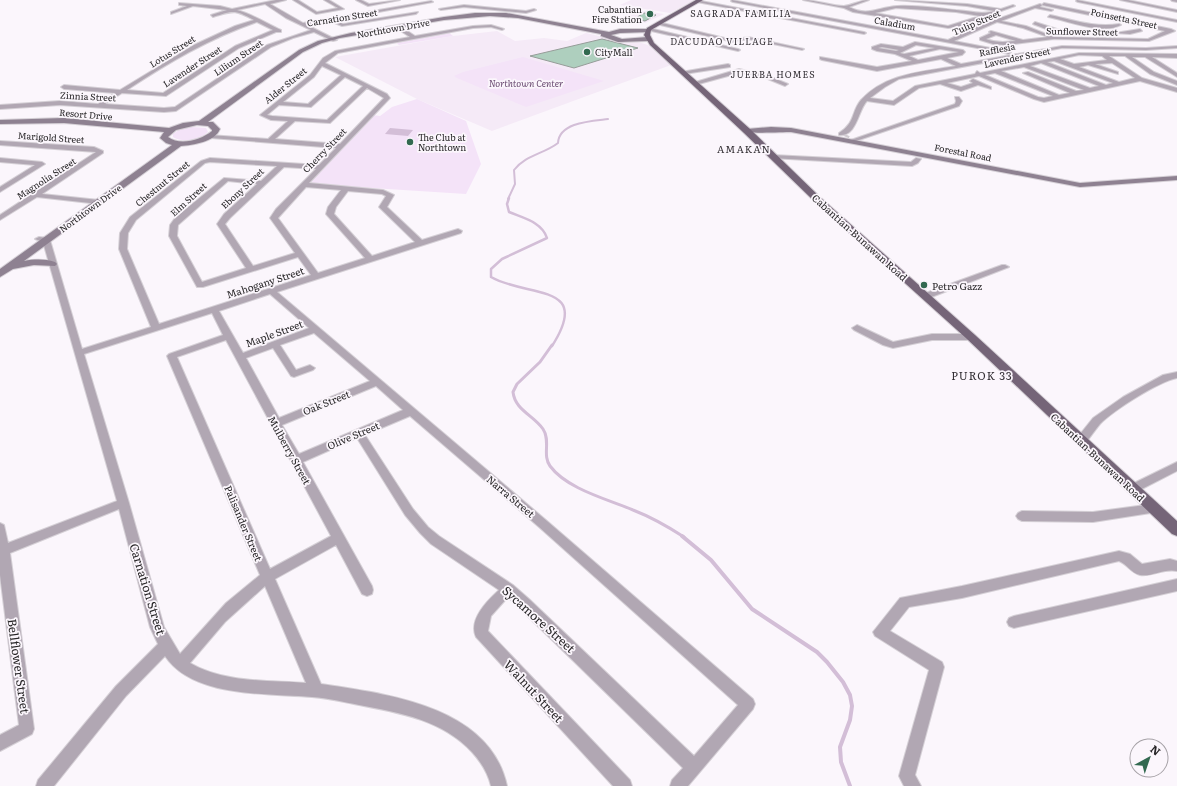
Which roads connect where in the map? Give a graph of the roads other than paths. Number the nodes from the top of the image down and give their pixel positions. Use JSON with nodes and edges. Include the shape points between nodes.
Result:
{"nodes":[{"id":1,"x":187,"y":0,"type":"edge"},
{"id":2,"x":233,"y":0,"type":"edge"},
{"id":3,"x":242,"y":0,"type":"edge"},
{"id":4,"x":284,"y":0,"type":"edge"},
{"id":5,"x":294,"y":0,"type":"edge"},
{"id":6,"x":326,"y":0,"type":"edge"},
{"id":7,"x":358,"y":0,"type":"edge"},
{"id":8,"x":398,"y":0,"type":"edge"},
{"id":9,"x":727,"y":0,"type":"edge"},
{"id":10,"x":805,"y":0,"type":"edge"},
{"id":11,"x":868,"y":0,"type":"edge"},
{"id":12,"x":897,"y":0,"type":"edge"},
{"id":13,"x":1013,"y":0,"type":"edge"},
{"id":14,"x":1053,"y":0,"type":"edge"},
{"id":15,"x":1079,"y":0,"type":"edge"},
{"id":16,"x":1098,"y":0,"type":"edge"},
{"id":17,"x":1122,"y":0,"type":"edge"},
{"id":18,"x":1145,"y":0,"type":"edge"},
{"id":19,"x":1173,"y":0,"type":"edge"},
{"id":20,"x":428,"y":1,"type":"edge"},
{"id":21,"x":699,"y":1,"type":"edge"},
{"id":22,"x":1177,"y":1,"type":"edge"},
{"id":23,"x":266,"y":3,"type":"junction"},
{"id":24,"x":999,"y":4,"type":"dead end"},
{"id":25,"x":1044,"y":4,"type":"junction"},
{"id":26,"x":192,"y":5,"type":"junction"},
{"id":27,"x":406,"y":6,"type":"junction"},
{"id":28,"x":1013,"y":6,"type":"junction"},
{"id":29,"x":1177,"y":6,"type":"edge"},
{"id":30,"x":796,"y":7,"type":"dead end"},
{"id":31,"x":845,"y":7,"type":"junction"},
{"id":32,"x":1035,"y":7,"type":"junction"},
{"id":33,"x":441,"y":8,"type":"junction"},
{"id":34,"x":923,"y":9,"type":"junction"},
{"id":35,"x":232,"y":10,"type":"junction"},
{"id":36,"x":534,"y":10,"type":"dead end"},
{"id":37,"x":783,"y":10,"type":"junction"},
{"id":38,"x":1000,"y":10,"type":"junction"},
{"id":39,"x":956,"y":11,"type":"junction"},
{"id":40,"x":1177,"y":11,"type":"edge"},
{"id":41,"x":174,"y":13,"type":"dead end"},
{"id":42,"x":870,"y":14,"type":"junction"},
{"id":43,"x":847,"y":15,"type":"dead end"},
{"id":44,"x":213,"y":16,"type":"dead end"},
{"id":45,"x":941,"y":16,"type":"dead end"},
{"id":46,"x":986,"y":16,"type":"junction"},
{"id":47,"x":1177,"y":16,"type":"edge"},
{"id":48,"x":456,"y":18,"type":"junction"},
{"id":49,"x":894,"y":18,"type":"junction"},
{"id":50,"x":934,"y":18,"type":"dead end"},
{"id":51,"x":330,"y":19,"type":"junction"},
{"id":52,"x":258,"y":20,"type":"junction"},
{"id":53,"x":997,"y":21,"type":"junction"},
{"id":54,"x":1177,"y":21,"type":"edge"},
{"id":55,"x":919,"y":22,"type":"junction"},
{"id":56,"x":658,"y":23,"type":"junction"},
{"id":57,"x":1035,"y":23,"type":"dead end"},
{"id":58,"x":302,"y":24,"type":"junction"},
{"id":59,"x":988,"y":24,"type":"junction"},
{"id":60,"x":1119,"y":25,"type":"junction"},
{"id":61,"x":1177,"y":26,"type":"edge"},
{"id":62,"x":399,"y":27,"type":"junction"},
{"id":63,"x":977,"y":28,"type":"junction"},
{"id":64,"x":502,"y":29,"type":"dead end"},
{"id":65,"x":924,"y":29,"type":"dead end"},
{"id":66,"x":1085,"y":29,"type":"dead end"},
{"id":67,"x":276,"y":30,"type":"junction"},
{"id":68,"x":315,"y":30,"type":"junction"},
{"id":69,"x":1010,"y":30,"type":"dead end"},
{"id":70,"x":1140,"y":30,"type":"junction"},
{"id":71,"x":1171,"y":30,"type":"junction"},
{"id":72,"x":1076,"y":32,"type":"dead end"},
{"id":73,"x":1177,"y":32,"type":"edge"},
{"id":74,"x":648,"y":33,"type":"junction"},
{"id":75,"x":864,"y":33,"type":"dead end"},
{"id":76,"x":996,"y":33,"type":"junction"},
{"id":77,"x":1109,"y":33,"type":"dead end"},
{"id":78,"x":1162,"y":34,"type":"junction"},
{"id":79,"x":609,"y":35,"type":"junction"},
{"id":80,"x":1026,"y":35,"type":"dead end"},
{"id":81,"x":291,"y":37,"type":"junction"},
{"id":82,"x":414,"y":38,"type":"junction"},
{"id":83,"x":1054,"y":38,"type":"junction"},
{"id":84,"x":334,"y":39,"type":"junction"},
{"id":85,"x":1037,"y":39,"type":"junction"},
{"id":86,"x":885,"y":40,"type":"dead end"},
{"id":87,"x":950,"y":41,"type":"junction"},
{"id":88,"x":1022,"y":41,"type":"junction"},
{"id":89,"x":911,"y":45,"type":"junction"},
{"id":90,"x":944,"y":48,"type":"junction"},
{"id":91,"x":1175,"y":48,"type":"edge"},
{"id":92,"x":802,"y":49,"type":"dead end"},
{"id":93,"x":902,"y":49,"type":"junction"},
{"id":94,"x":738,"y":50,"type":"dead end"},
{"id":95,"x":990,"y":50,"type":"junction"},
{"id":96,"x":896,"y":53,"type":"junction"},
{"id":97,"x":1020,"y":54,"type":"junction"},
{"id":98,"x":1102,"y":54,"type":"junction"},
{"id":99,"x":1126,"y":55,"type":"junction"},
{"id":100,"x":903,"y":56,"type":"junction"},
{"id":101,"x":1147,"y":56,"type":"junction"},
{"id":102,"x":1177,"y":56,"type":"edge"},
{"id":103,"x":1168,"y":57,"type":"junction"},
{"id":104,"x":822,"y":58,"type":"dead end"},
{"id":105,"x":941,"y":58,"type":"junction"},
{"id":106,"x":1054,"y":58,"type":"junction"},
{"id":107,"x":993,"y":59,"type":"junction"},
{"id":108,"x":890,"y":60,"type":"dead end"},
{"id":109,"x":1039,"y":61,"type":"junction"},
{"id":110,"x":1113,"y":61,"type":"junction"},
{"id":111,"x":918,"y":62,"type":"junction"},
{"id":112,"x":321,"y":63,"type":"junction"},
{"id":113,"x":1088,"y":63,"type":"junction"},
{"id":114,"x":1177,"y":63,"type":"edge"},
{"id":115,"x":901,"y":65,"type":"junction"},
{"id":116,"x":959,"y":65,"type":"junction"},
{"id":117,"x":1024,"y":65,"type":"junction"},
{"id":118,"x":728,"y":66,"type":"dead end"},
{"id":119,"x":1074,"y":66,"type":"junction"},
{"id":120,"x":1012,"y":67,"type":"junction"},
{"id":121,"x":331,"y":68,"type":"junction"},
{"id":122,"x":317,"y":70,"type":"junction"},
{"id":123,"x":995,"y":70,"type":"junction"},
{"id":124,"x":684,"y":72,"type":"junction"},
{"id":125,"x":1130,"y":73,"type":"junction"},
{"id":126,"x":979,"y":74,"type":"junction"},
{"id":127,"x":1116,"y":74,"type":"junction"},
{"id":128,"x":346,"y":75,"type":"junction"},
{"id":129,"x":1177,"y":75,"type":"edge"},
{"id":130,"x":964,"y":77,"type":"junction"},
{"id":131,"x":1102,"y":77,"type":"junction"},
{"id":132,"x":1140,"y":79,"type":"junction"},
{"id":133,"x":694,"y":82,"type":"junction"},
{"id":134,"x":940,"y":82,"type":"junction"},
{"id":135,"x":1177,"y":83,"type":"edge"},
{"id":136,"x":785,"y":84,"type":"dead end"},
{"id":137,"x":978,"y":84,"type":"junction"},
{"id":138,"x":1120,"y":84,"type":"junction"},
{"id":139,"x":366,"y":86,"type":"junction"},
{"id":140,"x":64,"y":87,"type":"dead end"},
{"id":141,"x":1106,"y":87,"type":"junction"},
{"id":142,"x":989,"y":88,"type":"dead end"},
{"id":143,"x":1090,"y":90,"type":"junction"},
{"id":144,"x":1177,"y":90,"type":"edge"},
{"id":145,"x":122,"y":92,"type":"junction"},
{"id":146,"x":1076,"y":93,"type":"junction"},
{"id":147,"x":1058,"y":97,"type":"junction"},
{"id":148,"x":957,"y":98,"type":"dead end"},
{"id":149,"x":868,"y":99,"type":"junction"},
{"id":150,"x":277,"y":103,"type":"junction"},
{"id":151,"x":100,"y":105,"type":"junction"},
{"id":152,"x":0,"y":107,"type":"edge"},
{"id":153,"x":176,"y":109,"type":"joint"},
{"id":154,"x":294,"y":119,"type":"junction"},
{"id":155,"x":0,"y":123,"type":"edge"},
{"id":156,"x":204,"y":124,"type":"junction"},
{"id":157,"x":169,"y":131,"type":"junction"},
{"id":158,"x":747,"y":131,"type":"junction"},
{"id":159,"x":212,"y":135,"type":"junction"},
{"id":160,"x":844,"y":137,"type":"junction"},
{"id":161,"x":272,"y":139,"type":"junction"},
{"id":162,"x":0,"y":143,"type":"edge"},
{"id":163,"x":177,"y":143,"type":"junction"},
{"id":164,"x":342,"y":144,"type":"junction"},
{"id":165,"x":101,"y":151,"type":"joint"},
{"id":166,"x":773,"y":157,"type":"junction"},
{"id":167,"x":918,"y":159,"type":"dead end"},
{"id":168,"x":0,"y":160,"type":"edge"},
{"id":169,"x":8,"y":161,"type":"junction"},
{"id":170,"x":283,"y":164,"type":"junction"},
{"id":171,"x":0,"y":166,"type":"edge"},
{"id":172,"x":321,"y":167,"type":"junction"},
{"id":173,"x":1177,"y":178,"type":"edge"},
{"id":174,"x":263,"y":182,"type":"junction"},
{"id":175,"x":303,"y":185,"type":"junction"},
{"id":176,"x":346,"y":189,"type":"junction"},
{"id":177,"x":0,"y":190,"type":"edge"},
{"id":178,"x":35,"y":196,"type":"junction"},
{"id":179,"x":96,"y":201,"type":"junction"},
{"id":180,"x":0,"y":218,"type":"edge"},
{"id":181,"x":458,"y":231,"type":"dead end"},
{"id":182,"x":43,"y":239,"type":"junction"},
{"id":183,"x":420,"y":243,"type":"junction"},
{"id":184,"x":300,"y":254,"type":"junction"},
{"id":185,"x":370,"y":259,"type":"junction"},
{"id":186,"x":52,"y":264,"type":"junction"},
{"id":187,"x":1005,"y":267,"type":"dead end"},
{"id":188,"x":3,"y":268,"type":"edge"},
{"id":189,"x":251,"y":270,"type":"junction"},
{"id":190,"x":0,"y":274,"type":"edge"},
{"id":191,"x":316,"y":276,"type":"junction"},
{"id":192,"x":270,"y":291,"type":"junction"},
{"id":193,"x":926,"y":296,"type":"junction"},
{"id":194,"x":214,"y":309,"type":"junction"},
{"id":195,"x":156,"y":328,"type":"junction"},
{"id":196,"x":857,"y":328,"type":"dead end"},
{"id":197,"x":315,"y":330,"type":"junction"},
{"id":198,"x":228,"y":336,"type":"junction"},
{"id":199,"x":971,"y":337,"type":"junction"},
{"id":200,"x":275,"y":344,"type":"junction"},
{"id":201,"x":78,"y":353,"type":"junction"},
{"id":202,"x":240,"y":357,"type":"junction"},
{"id":203,"x":310,"y":368,"type":"dead end"},
{"id":204,"x":1177,"y":375,"type":"edge"},
{"id":205,"x":377,"y":382,"type":"junction"},
{"id":206,"x":411,"y":411,"type":"junction"},
{"id":207,"x":276,"y":423,"type":"junction"},
{"id":208,"x":359,"y":433,"type":"junction"},
{"id":209,"x":1081,"y":441,"type":"junction"},
{"id":210,"x":296,"y":460,"type":"junction"},
{"id":211,"x":1177,"y":466,"type":"edge"},
{"id":212,"x":1132,"y":489,"type":"junction"},
{"id":213,"x":123,"y":503,"type":"junction"},
{"id":214,"x":1153,"y":509,"type":"junction"},
{"id":215,"x":1022,"y":516,"type":"dead end"},
{"id":216,"x":0,"y":528,"type":"edge"},
{"id":217,"x":1177,"y":530,"type":"edge"},
{"id":218,"x":338,"y":538,"type":"junction"},
{"id":219,"x":3,"y":550,"type":"junction"},
{"id":220,"x":1177,"y":566,"type":"edge"},
{"id":221,"x":267,"y":577,"type":"junction"},
{"id":222,"x":1177,"y":585,"type":"edge"},
{"id":223,"x":508,"y":589,"type":"junction"},
{"id":224,"x":367,"y":590,"type":"dead end"},
{"id":225,"x":1014,"y":622,"type":"dead end"},
{"id":226,"x":166,"y":646,"type":"junction"},
{"id":227,"x":181,"y":664,"type":"junction"},
{"id":228,"x":316,"y":690,"type":"junction"},
{"id":229,"x":0,"y":743,"type":"edge"},
{"id":230,"x":694,"y":767,"type":"junction"},
{"id":231,"x":44,"y":786,"type":"edge"},
{"id":232,"x":500,"y":786,"type":"edge"},
{"id":233,"x":624,"y":786,"type":"edge"},
{"id":234,"x":678,"y":786,"type":"edge"},
{"id":235,"x":913,"y":786,"type":"edge"}],
"edges":[{"from":1,"to":26,"type":"street","via":[[181,4]]},
{"from":2,"to":3,"type":"street"},
{"from":4,"to":23,"type":"street"},
{"from":5,"to":6,"type":"street","via":[[316,13],[342,9]]},
{"from":7,"to":8,"type":"street","via":[[368,5]]},
{"from":9,"to":37,"type":"street","name":"Caladium"},
{"from":10,"to":31,"type":"street"},
{"from":11,"to":31,"type":"street"},
{"from":12,"to":38,"type":"street"},
{"from":13,"to":28,"type":"street","via":[[1016,4]]},
{"from":14,"to":25,"type":"street","name":"Tulip Street"},
{"from":15,"to":54,"type":"street"},
{"from":15,"to":61,"type":"street","via":[[1073,4]]},
{"from":16,"to":47,"type":"street"},
{"from":17,"to":40,"type":"street"},
{"from":18,"to":29,"type":"street"},
{"from":19,"to":22,"type":"street"},
{"from":20,"to":27,"type":"street","name":"Carnation Street"},
{"from":20,"to":33,"type":"street"},
{"from":21,"to":56,"type":"main road"},
{"from":21,"to":75,"type":"street"},
{"from":23,"to":35,"type":"street"},
{"from":23,"to":58,"type":"street"},
{"from":24,"to":28,"type":"street"},
{"from":25,"to":32,"type":"street","name":"Tulip Street"},
{"from":25,"to":71,"type":"street"},
{"from":26,"to":35,"type":"street"},
{"from":26,"to":41,"type":"street"},
{"from":27,"to":51,"type":"street","name":"Carnation Street"},
{"from":27,"to":51,"type":"street","via":[[416,13],[342,25]]},
{"from":28,"to":38,"type":"street"},
{"from":30,"to":37,"type":"street"},
{"from":31,"to":42,"type":"street","via":[[848,10]]},
{"from":32,"to":53,"type":"street","name":"Tulip Street"},
{"from":32,"to":60,"type":"street","name":"Poinsetta Street"},
{"from":33,"to":36,"type":"street","via":[[461,6],[526,12]]},
{"from":33,"to":48,"type":"street"},
{"from":34,"to":39,"type":"street"},
{"from":34,"to":42,"type":"street","via":[[893,7]]},
{"from":34,"to":49,"type":"street"},
{"from":35,"to":44,"type":"street"},
{"from":35,"to":52,"type":"street"},
{"from":37,"to":87,"type":"street","name":"Caladium"},
{"from":38,"to":46,"type":"street"},
{"from":39,"to":45,"type":"street"},
{"from":39,"to":46,"type":"street"},
{"from":42,"to":49,"type":"street"},
{"from":43,"to":65,"type":"street"},
{"from":46,"to":55,"type":"street","via":[[950,27]]},
{"from":48,"to":62,"type":"street","name":"Northtown Drive"},
{"from":48,"to":79,"type":"street","name":"Northtown Drive","via":[[506,17]]},
{"from":49,"to":55,"type":"street"},
{"from":50,"to":55,"type":"street"},
{"from":51,"to":58,"type":"street","name":"Carnation Street"},
{"from":52,"to":67,"type":"street"},
{"from":52,"to":145,"type":"street","name":"Lotus Street","via":[[205,40]]},
{"from":53,"to":59,"type":"street","name":"Tulip Street"},
{"from":53,"to":83,"type":"street"},
{"from":56,"to":74,"type":"main road"},
{"from":56,"to":92,"type":"street","via":[[733,41],[748,38]]},
{"from":57,"to":72,"type":"street","via":[[1061,31]]},
{"from":58,"to":68,"type":"street"},
{"from":59,"to":63,"type":"street","name":"Tulip Street"},
{"from":59,"to":69,"type":"street"},
{"from":60,"to":66,"type":"street","via":[[1100,27],[1048,18]]},
{"from":60,"to":70,"type":"street","name":"Poinsetta Street"},
{"from":62,"to":82,"type":"street"},
{"from":62,"to":84,"type":"street","name":"Northtown Drive"},
{"from":63,"to":76,"type":"street"},
{"from":63,"to":87,"type":"street","name":"Tulip Street"},
{"from":64,"to":82,"type":"street","name":"Alder Street","via":[[480,26]]},
{"from":67,"to":81,"type":"street"},
{"from":67,"to":145,"type":"street","name":"Lavender Street","via":[[237,47],[164,95]]},
{"from":68,"to":81,"type":"street","name":"Lilium Street"},
{"from":68,"to":84,"type":"street"},
{"from":70,"to":77,"type":"street","via":[[1130,33]]},
{"from":70,"to":78,"type":"street","name":"Poinsetta Street"},
{"from":71,"to":73,"type":"street"},
{"from":71,"to":78,"type":"street","name":"Sunflower Street"},
{"from":74,"to":79,"type":"street","name":"Northtown Drive","via":[[620,31]]},
{"from":74,"to":79,"type":"street","name":"Northtown Drive","via":[[620,40]]},
{"from":74,"to":94,"type":"street"},
{"from":74,"to":124,"type":"main road","name":"Cabantian-Bunawan Road","via":[[656,48]]},
{"from":76,"to":88,"type":"street"},
{"from":76,"to":88,"type":"street","name":"Sunflower Street","via":[[982,39],[1005,44]]},
{"from":78,"to":83,"type":"street","name":"Sunflower Street","via":[[1149,40]]},
{"from":80,"to":85,"type":"street"},
{"from":81,"to":153,"type":"street","name":"Lilium Street","via":[[252,56]]},
{"from":82,"to":112,"type":"street","name":"Alder Street","via":[[343,50]]},
{"from":83,"to":85,"type":"street","name":"Sunflower Street"},
{"from":84,"to":156,"type":"street","name":"Northtown Drive","via":[[311,45],[301,51]]},
{"from":85,"to":88,"type":"street","name":"Sunflower Street"},
{"from":86,"to":89,"type":"street"},
{"from":87,"to":95,"type":"street","name":"Caladium"},
{"from":89,"to":90,"type":"street"},
{"from":89,"to":93,"type":"street"},
{"from":90,"to":100,"type":"street"},
{"from":90,"to":105,"type":"street","via":[[963,53]]},
{"from":91,"to":97,"type":"street","name":"Rafflesia","via":[[1062,47]]},
{"from":93,"to":96,"type":"street"},
{"from":93,"to":96,"type":"street","via":[[882,45],[874,48]]},
{"from":95,"to":97,"type":"street","name":"Caladium"},
{"from":95,"to":107,"type":"street","via":[[994,54]]},
{"from":96,"to":100,"type":"street"},
{"from":97,"to":107,"type":"street","name":"Rafflesia"},
{"from":98,"to":99,"type":"street","name":"Lavender Street"},
{"from":98,"to":106,"type":"street","name":"Lavender Street"},
{"from":98,"to":110,"type":"street"},
{"from":99,"to":101,"type":"street","name":"Lavender Street"},
{"from":99,"to":135,"type":"street","via":[[1152,74]]},
{"from":100,"to":111,"type":"street"},
{"from":101,"to":103,"type":"street","name":"Lavender Street"},
{"from":101,"to":129,"type":"street"},
{"from":102,"to":103,"type":"street","name":"Lavender Street"},
{"from":103,"to":114,"type":"street"},
{"from":104,"to":115,"type":"street","via":[[874,69]]},
{"from":105,"to":111,"type":"street"},
{"from":105,"to":116,"type":"street"},
{"from":106,"to":109,"type":"street","name":"Lavender Street"},
{"from":106,"to":119,"type":"street"},
{"from":107,"to":116,"type":"street","name":"Rafflesia"},
{"from":108,"to":115,"type":"street"},
{"from":109,"to":117,"type":"street","name":"Lavender Street"},
{"from":109,"to":141,"type":"street"},
{"from":110,"to":113,"type":"street"},
{"from":110,"to":125,"type":"street"},
{"from":111,"to":115,"type":"street"},
{"from":112,"to":121,"type":"street","name":"Cherry Street"},
{"from":112,"to":122,"type":"street","name":"Alder Street"},
{"from":113,"to":119,"type":"street"},
{"from":113,"to":127,"type":"street"},
{"from":116,"to":126,"type":"street"},
{"from":116,"to":149,"type":"street","name":"Rafflesia","via":[[898,78],[890,81]]},
{"from":117,"to":120,"type":"street","name":"Lavender Street"},
{"from":117,"to":143,"type":"street"},
{"from":118,"to":124,"type":"street"},
{"from":119,"to":131,"type":"street"},
{"from":120,"to":123,"type":"street","name":"Lavender Street"},
{"from":120,"to":146,"type":"street"},
{"from":121,"to":122,"type":"street"},
{"from":121,"to":128,"type":"street","name":"Cherry Street"},
{"from":122,"to":150,"type":"street","name":"Alder Street"},
{"from":123,"to":126,"type":"street","name":"Lavender Street"},
{"from":123,"to":147,"type":"street"},
{"from":124,"to":133,"type":"main road","name":"Cabantian-Bunawan Road"},
{"from":125,"to":127,"type":"street"},
{"from":125,"to":132,"type":"street"},
{"from":126,"to":130,"type":"street","name":"Lavender Street"},
{"from":126,"to":147,"type":"street","via":[[1039,99]]},
{"from":127,"to":131,"type":"street"},
{"from":128,"to":139,"type":"street","name":"Cherry Street"},
{"from":128,"to":150,"type":"street","via":[[309,106]]},
{"from":130,"to":134,"type":"street","name":"Lavender Street"},
{"from":130,"to":137,"type":"street"},
{"from":131,"to":138,"type":"street"},
{"from":132,"to":138,"type":"street"},
{"from":132,"to":144,"type":"street"},
{"from":133,"to":136,"type":"street","via":[[739,71]]},
{"from":133,"to":158,"type":"main road","name":"Cabantian-Bunawan Road"},
{"from":134,"to":137,"type":"street","via":[[961,89]]},
{"from":134,"to":149,"type":"street","name":"Lavender Street","via":[[914,88],[894,103]]},
{"from":137,"to":142,"type":"street"},
{"from":138,"to":141,"type":"street"},
{"from":139,"to":154,"type":"street","via":[[328,122]]},
{"from":139,"to":164,"type":"street","name":"Cherry Street","via":[[385,95],[386,99]]},
{"from":140,"to":145,"type":"street","name":"Lavender Street"},
{"from":141,"to":143,"type":"street"},
{"from":143,"to":146,"type":"street"},
{"from":145,"to":151,"type":"street","name":"Lotus Street"},
{"from":146,"to":147,"type":"street"},
{"from":148,"to":160,"type":"street","via":[[957,105]]},
{"from":149,"to":160,"type":"street","name":"Rafflesia","via":[[861,105]]},
{"from":150,"to":154,"type":"street","name":"Alder Street","via":[[264,116]]},
{"from":151,"to":152,"type":"street","name":"Zinnia Street","via":[[60,103],[10,104]]},
{"from":151,"to":153,"type":"street","name":"Zinnia Street"},
{"from":154,"to":161,"type":"street"},
{"from":155,"to":157,"type":"street","name":"Resort Drive","via":[[72,123]]},
{"from":156,"to":157,"type":"street","via":[[183,125]]},
{"from":156,"to":159,"type":"street","via":[[215,128]]},
{"from":157,"to":163,"type":"street","via":[[164,136],[165,139]]},
{"from":158,"to":160,"type":"street","name":"Forestal Road","via":[[781,129]]},
{"from":158,"to":166,"type":"main road","name":"Cabantian-Bunawan Road"},
{"from":159,"to":161,"type":"street"},
{"from":159,"to":163,"type":"street","via":[[197,141]]},
{"from":160,"to":173,"type":"street","name":"Forestal Road","via":[[1080,185]]},
{"from":161,"to":164,"type":"street"},
{"from":162,"to":165,"type":"street","name":"Marigold Street"},
{"from":163,"to":179,"type":"street","name":"Northtown Drive"},
{"from":164,"to":172,"type":"street","name":"Cherry Street"},
{"from":165,"to":178,"type":"street","name":"Magnolia Street"},
{"from":166,"to":167,"type":"street","via":[[912,164]]},
{"from":166,"to":193,"type":"main road","name":"Cabantian-Bunawan Road"},
{"from":168,"to":169,"type":"street"},
{"from":169,"to":171,"type":"street"},
{"from":169,"to":177,"type":"street","via":[[42,164]]},
{"from":170,"to":172,"type":"street","name":"Chestnut Street"},
{"from":170,"to":174,"type":"street","name":"Ebony Street"},
{"from":170,"to":195,"type":"street","name":"Chestnut Street","via":[[218,159],[207,161],[133,219],[124,233],[123,249]]},
{"from":172,"to":175,"type":"street","name":"Cherry Street"},
{"from":174,"to":189,"type":"street","name":"Ebony Street","via":[[221,224]]},
{"from":174,"to":189,"type":"street","name":"Elm Street","via":[[226,179],[178,220],[173,230],[173,236],[200,285]]},
{"from":175,"to":176,"type":"street"},
{"from":175,"to":184,"type":"street","name":"Cherry Street","via":[[274,218]]},
{"from":176,"to":183,"type":"street","via":[[389,194],[383,207]]},
{"from":176,"to":185,"type":"street","via":[[332,207],[330,214]]},
{"from":178,"to":179,"type":"street"},
{"from":178,"to":180,"type":"street","name":"Magnolia Street"},
{"from":179,"to":182,"type":"street","name":"Northtown Drive"},
{"from":181,"to":183,"type":"street","name":"Mahogany Street"},
{"from":182,"to":186,"type":"street","name":"Carnation Street"},
{"from":182,"to":188,"type":"street","name":"Northtown Drive"},
{"from":183,"to":185,"type":"street","name":"Mahogany Street"},
{"from":184,"to":189,"type":"street","name":"Elm Street"},
{"from":184,"to":191,"type":"street","name":"Cherry Street"},
{"from":185,"to":191,"type":"street","name":"Mahogany Street"},
{"from":186,"to":188,"type":"street","via":[[34,262]]},
{"from":186,"to":201,"type":"street","name":"Carnation Street"},
{"from":187,"to":193,"type":"street"},
{"from":188,"to":190,"type":"street","name":"Northtown Drive"},
{"from":191,"to":192,"type":"street","name":"Mahogany Street"},
{"from":192,"to":194,"type":"street","name":"Mahogany Street"},
{"from":192,"to":197,"type":"street","name":"Narra Street"},
{"from":193,"to":199,"type":"main road","name":"Cabantian-Bunawan Road"},
{"from":194,"to":195,"type":"street","name":"Mahogany Street"},
{"from":194,"to":198,"type":"street","name":"Mulberry Street"},
{"from":195,"to":201,"type":"street","name":"Mahogany Street"},
{"from":196,"to":199,"type":"street","via":[[893,345],[932,337]]},
{"from":197,"to":200,"type":"street","name":"Maple Street"},
{"from":197,"to":205,"type":"street","name":"Narra Street"},
{"from":198,"to":202,"type":"street","name":"Mulberry Street"},
{"from":198,"to":221,"type":"street","name":"Palisander Street","via":[[172,356]]},
{"from":199,"to":209,"type":"main road","name":"Cabantian-Bunawan Road"},
{"from":200,"to":202,"type":"street","name":"Maple Street"},
{"from":200,"to":203,"type":"street","via":[[294,374]]},
{"from":201,"to":213,"type":"street","name":"Carnation Street"},
{"from":202,"to":207,"type":"street","name":"Mulberry Street"},
{"from":204,"to":209,"type":"street","via":[[1166,377],[1127,399],[1097,421]]},
{"from":205,"to":206,"type":"street","name":"Narra Street"},
{"from":205,"to":207,"type":"street","name":"Oak Street"},
{"from":206,"to":208,"type":"street","name":"Olive Street"},
{"from":206,"to":230,"type":"street","name":"Narra Street","via":[[748,704]]},
{"from":207,"to":210,"type":"street","name":"Mulberry Street"},
{"from":208,"to":210,"type":"street","name":"Olive Street"},
{"from":208,"to":223,"type":"street","name":"Sycamore Street","via":[[409,512],[424,530]]},
{"from":209,"to":212,"type":"main road","name":"Cabantian-Bunawan Road"},
{"from":210,"to":218,"type":"street","name":"Mulberry Street"},
{"from":211,"to":212,"type":"street"},
{"from":212,"to":214,"type":"main road","name":"Cabantian-Bunawan Road"},
{"from":213,"to":219,"type":"street"},
{"from":213,"to":226,"type":"street","name":"Carnation Street","via":[[157,627]]},
{"from":214,"to":215,"type":"street","via":[[1093,517]]},
{"from":214,"to":217,"type":"main road","name":"Cabantian-Bunawan Road"},
{"from":216,"to":219,"type":"street","name":"Bellflower Street"},
{"from":218,"to":221,"type":"street"},
{"from":218,"to":224,"type":"street","name":"Mulberry Street"},
{"from":219,"to":229,"type":"street","name":"Bellflower Street","via":[[28,729]]},
{"from":220,"to":235,"type":"street","via":[[1170,564],[1141,570],[1127,558],[1120,556],[962,592],[905,602],[880,632],[937,667],[907,776]]},
{"from":221,"to":227,"type":"street","via":[[224,613]]},
{"from":221,"to":228,"type":"street","name":"Palisander Street"},
{"from":222,"to":225,"type":"street"},
{"from":223,"to":230,"type":"street","name":"Sycamore Street"},
{"from":223,"to":233,"type":"street","name":"Walnut Street","via":[[482,620],[482,633]]},
{"from":226,"to":227,"type":"street","name":"Carnation Street"},
{"from":226,"to":231,"type":"street","via":[[122,691]]},
{"from":227,"to":228,"type":"street","name":"Carnation Street","via":[[213,680]]},
{"from":228,"to":232,"type":"street","name":"Carnation Street","via":[[414,708],[442,719],[472,739],[491,762]]},
{"from":230,"to":234,"type":"street"}]}
